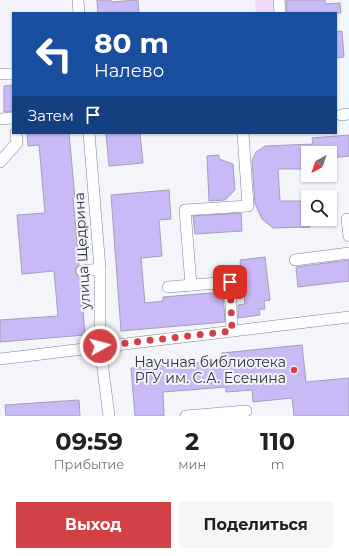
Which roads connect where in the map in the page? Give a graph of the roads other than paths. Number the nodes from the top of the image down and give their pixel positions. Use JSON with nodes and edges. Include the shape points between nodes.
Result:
{"nodes":[{"id":1,"x":78,"y":0,"type":"edge"},
{"id":2,"x":279,"y":0,"type":"edge"},
{"id":3,"x":79,"y":12,"type":"edge"},
{"id":4,"x":280,"y":12,"type":"edge"},
{"id":5,"x":1,"y":74,"type":"dead end"},
{"id":6,"x":12,"y":74,"type":"edge"},
{"id":7,"x":12,"y":118,"type":"edge"},
{"id":8,"x":0,"y":119,"type":"edge"},
{"id":9,"x":16,"y":134,"type":"edge"},
{"id":10,"x":89,"y":134,"type":"edge"},
{"id":11,"x":243,"y":134,"type":"edge"},
{"id":12,"x":0,"y":162,"type":"edge"},
{"id":13,"x":347,"y":219,"type":"dead end"},
{"id":14,"x":349,"y":236,"type":"edge"},
{"id":15,"x":349,"y":254,"type":"edge"},
{"id":16,"x":295,"y":260,"type":"dead end"},
{"id":17,"x":100,"y":269,"type":"junction"},
{"id":18,"x":82,"y":271,"type":"dead end"},
{"id":19,"x":191,"y":285,"type":"junction"},
{"id":20,"x":168,"y":287,"type":"dead end"},
{"id":21,"x":349,"y":317,"type":"edge"},
{"id":22,"x":232,"y":331,"type":"junction"},
{"id":23,"x":100,"y":346,"type":"junction"},
{"id":24,"x":0,"y":359,"type":"edge"},
{"id":25,"x":246,"y":410,"type":"dead end"},
{"id":26,"x":109,"y":416,"type":"edge"},
{"id":27,"x":186,"y":416,"type":"edge"}],
"edges":[{"from":1,"to":3,"type":"street"},
{"from":2,"to":4,"type":"street"},
{"from":5,"to":6,"type":"street"},
{"from":7,"to":8,"type":"street"},
{"from":9,"to":12,"type":"street","via":[[17,143]]},
{"from":10,"to":17,"type":"street","name":"улица Щедрина"},
{"from":11,"to":19,"type":"street","via":[[248,206],[185,210]]},
{"from":13,"to":14,"type":"street"},
{"from":15,"to":16,"type":"street"},
{"from":17,"to":18,"type":"street"},
{"from":17,"to":23,"type":"street","name":"улица Щедрина"},
{"from":19,"to":20,"type":"street"},
{"from":19,"to":22,"type":"street","via":[[230,282]]},
{"from":21,"to":22,"type":"street"},
{"from":22,"to":23,"type":"street"},
{"from":23,"to":24,"type":"street"},
{"from":23,"to":26,"type":"street","name":"улица Щедрина"},
{"from":25,"to":27,"type":"street"}]}
